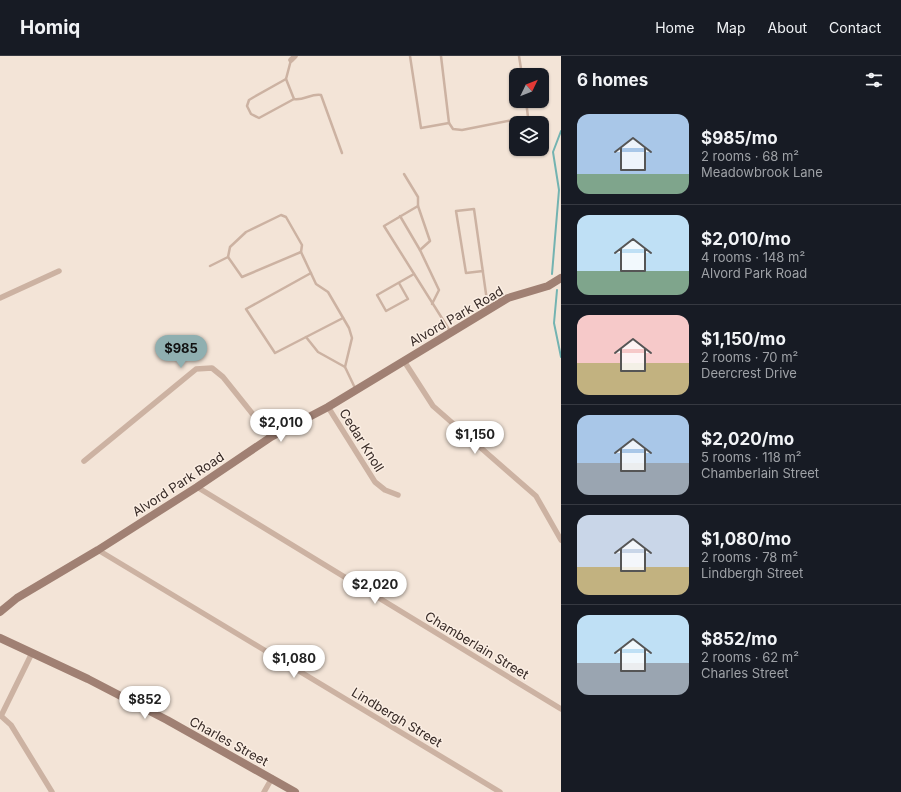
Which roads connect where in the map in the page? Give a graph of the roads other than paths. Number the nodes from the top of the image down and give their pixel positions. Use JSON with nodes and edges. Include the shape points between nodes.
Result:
{"nodes":[{"id":1,"x":410,"y":56,"type":"edge"},
{"id":2,"x":441,"y":56,"type":"edge"},
{"id":3,"x":519,"y":56,"type":"edge"},
{"id":4,"x":293,"y":58,"type":"edge"},
{"id":5,"x":521,"y":68,"type":"edge"},
{"id":6,"x":286,"y":79,"type":"junction"},
{"id":7,"x":294,"y":99,"type":"junction"},
{"id":8,"x":527,"y":108,"type":"edge"},
{"id":9,"x":449,"y":123,"type":"junction"},
{"id":10,"x":342,"y":153,"type":"dead end"},
{"id":11,"x":404,"y":174,"type":"dead end"},
{"id":12,"x":418,"y":206,"type":"junction"},
{"id":13,"x":400,"y":216,"type":"junction"},
{"id":14,"x":420,"y":250,"type":"junction"},
{"id":15,"x":301,"y":252,"type":"junction"},
{"id":16,"x":228,"y":257,"type":"junction"},
{"id":17,"x":210,"y":266,"type":"dead end"},
{"id":18,"x":59,"y":271,"type":"dead end"},
{"id":19,"x":483,"y":271,"type":"junction"},
{"id":20,"x":311,"y":273,"type":"junction"},
{"id":21,"x":414,"y":274,"type":"junction"},
{"id":22,"x":561,"y":278,"type":"edge"},
{"id":23,"x":399,"y":283,"type":"junction"},
{"id":24,"x":0,"y":298,"type":"edge"},
{"id":25,"x":432,"y":304,"type":"junction"},
{"id":26,"x":488,"y":310,"type":"junction"},
{"id":27,"x":343,"y":318,"type":"junction"},
{"id":28,"x":450,"y":333,"type":"junction"},
{"id":29,"x":306,"y":337,"type":"junction"},
{"id":30,"x":404,"y":360,"type":"junction"},
{"id":31,"x":345,"y":367,"type":"junction"},
{"id":32,"x":356,"y":390,"type":"junction"},
{"id":33,"x":328,"y":407,"type":"junction"},
{"id":34,"x":271,"y":437,"type":"junction"},
{"id":35,"x":84,"y":461,"type":"dead end"},
{"id":36,"x":197,"y":487,"type":"junction"},
{"id":37,"x":398,"y":495,"type":"dead end"},
{"id":38,"x":561,"y":540,"type":"edge"},
{"id":39,"x":98,"y":550,"type":"junction"},
{"id":40,"x":0,"y":612,"type":"edge"},
{"id":41,"x":0,"y":638,"type":"edge"},
{"id":42,"x":32,"y":653,"type":"junction"},
{"id":43,"x":561,"y":709,"type":"edge"},
{"id":44,"x":1,"y":716,"type":"edge"},
{"id":45,"x":272,"y":778,"type":"junction"},
{"id":46,"x":52,"y":792,"type":"edge"},
{"id":47,"x":264,"y":792,"type":"edge"},
{"id":48,"x":295,"y":792,"type":"edge"},
{"id":49,"x":500,"y":792,"type":"edge"}],
"edges":[{"from":1,"to":9,"type":"lane","via":[[421,128]]},
{"from":2,"to":9,"type":"lane"},
{"from":3,"to":5,"type":"lane"},
{"from":4,"to":6,"type":"lane"},
{"from":6,"to":7,"type":"lane"},
{"from":6,"to":7,"type":"lane","via":[[249,100],[246,106],[251,114],[258,118]]},
{"from":7,"to":10,"type":"lane","via":[[321,95]]},
{"from":8,"to":9,"type":"lane","via":[[528,117],[462,130],[453,129]]},
{"from":11,"to":12,"type":"lane","via":[[418,197]]},
{"from":12,"to":13,"type":"lane"},
{"from":12,"to":14,"type":"lane","via":[[430,241]]},
{"from":13,"to":14,"type":"lane"},
{"from":13,"to":21,"type":"lane","via":[[384,226]]},
{"from":14,"to":25,"type":"lane","via":[[438,290]]},
{"from":15,"to":16,"type":"lane","via":[[242,277]]},
{"from":15,"to":16,"type":"lane","via":[[302,245],[286,216],[281,216],[246,232],[230,247]]},
{"from":15,"to":20,"type":"lane"},
{"from":16,"to":17,"type":"lane"},
{"from":18,"to":24,"type":"street"},
{"from":19,"to":19,"type":"lane","via":[[474,209],[456,211],[466,273]]},
{"from":19,"to":26,"type":"lane"},
{"from":20,"to":27,"type":"lane","via":[[316,284],[328,292]]},
{"from":20,"to":29,"type":"lane","via":[[246,309],[275,353]]},
{"from":21,"to":23,"type":"lane"},
{"from":21,"to":25,"type":"lane"},
{"from":22,"to":26,"type":"street","name":"Alvord Park Road","via":[[548,286],[508,298]]},
{"from":23,"to":23,"type":"lane","via":[[377,295],[386,311],[408,299]]},
{"from":25,"to":28,"type":"lane"},
{"from":26,"to":28,"type":"street","name":"Alvord Park Road"},
{"from":27,"to":29,"type":"lane"},
{"from":27,"to":31,"type":"lane","via":[[352,338]]},
{"from":28,"to":30,"type":"street","name":"Alvord Park Road"},
{"from":29,"to":31,"type":"lane","via":[[318,352]]},
{"from":30,"to":32,"type":"street","name":"Alvord Park Road"},
{"from":30,"to":38,"type":"street","via":[[433,406],[536,496]]},
{"from":31,"to":32,"type":"lane"},
{"from":32,"to":33,"type":"street","name":"Alvord Park Road"},
{"from":33,"to":34,"type":"street","name":"Alvord Park Road"},
{"from":33,"to":37,"type":"street","name":"Cedar Knoll","via":[[375,482],[385,490]]},
{"from":34,"to":35,"type":"street","via":[[223,377],[212,368],[196,369]]},
{"from":34,"to":36,"type":"street","name":"Alvord Park Road"},
{"from":36,"to":39,"type":"street","name":"Alvord Park Road"},
{"from":36,"to":43,"type":"street","name":"Chamberlain Street"},
{"from":39,"to":40,"type":"street","name":"Alvord Park Road","via":[[17,598]]},
{"from":39,"to":49,"type":"street","name":"Lindbergh Street"},
{"from":41,"to":42,"type":"street","name":"Charles Street"},
{"from":42,"to":44,"type":"street"},
{"from":42,"to":45,"type":"street","name":"Charles Street","via":[[167,720]]},
{"from":44,"to":46,"type":"street","via":[[10,725]]},
{"from":45,"to":47,"type":"street"},
{"from":45,"to":48,"type":"street","name":"Charles Street"}]}
